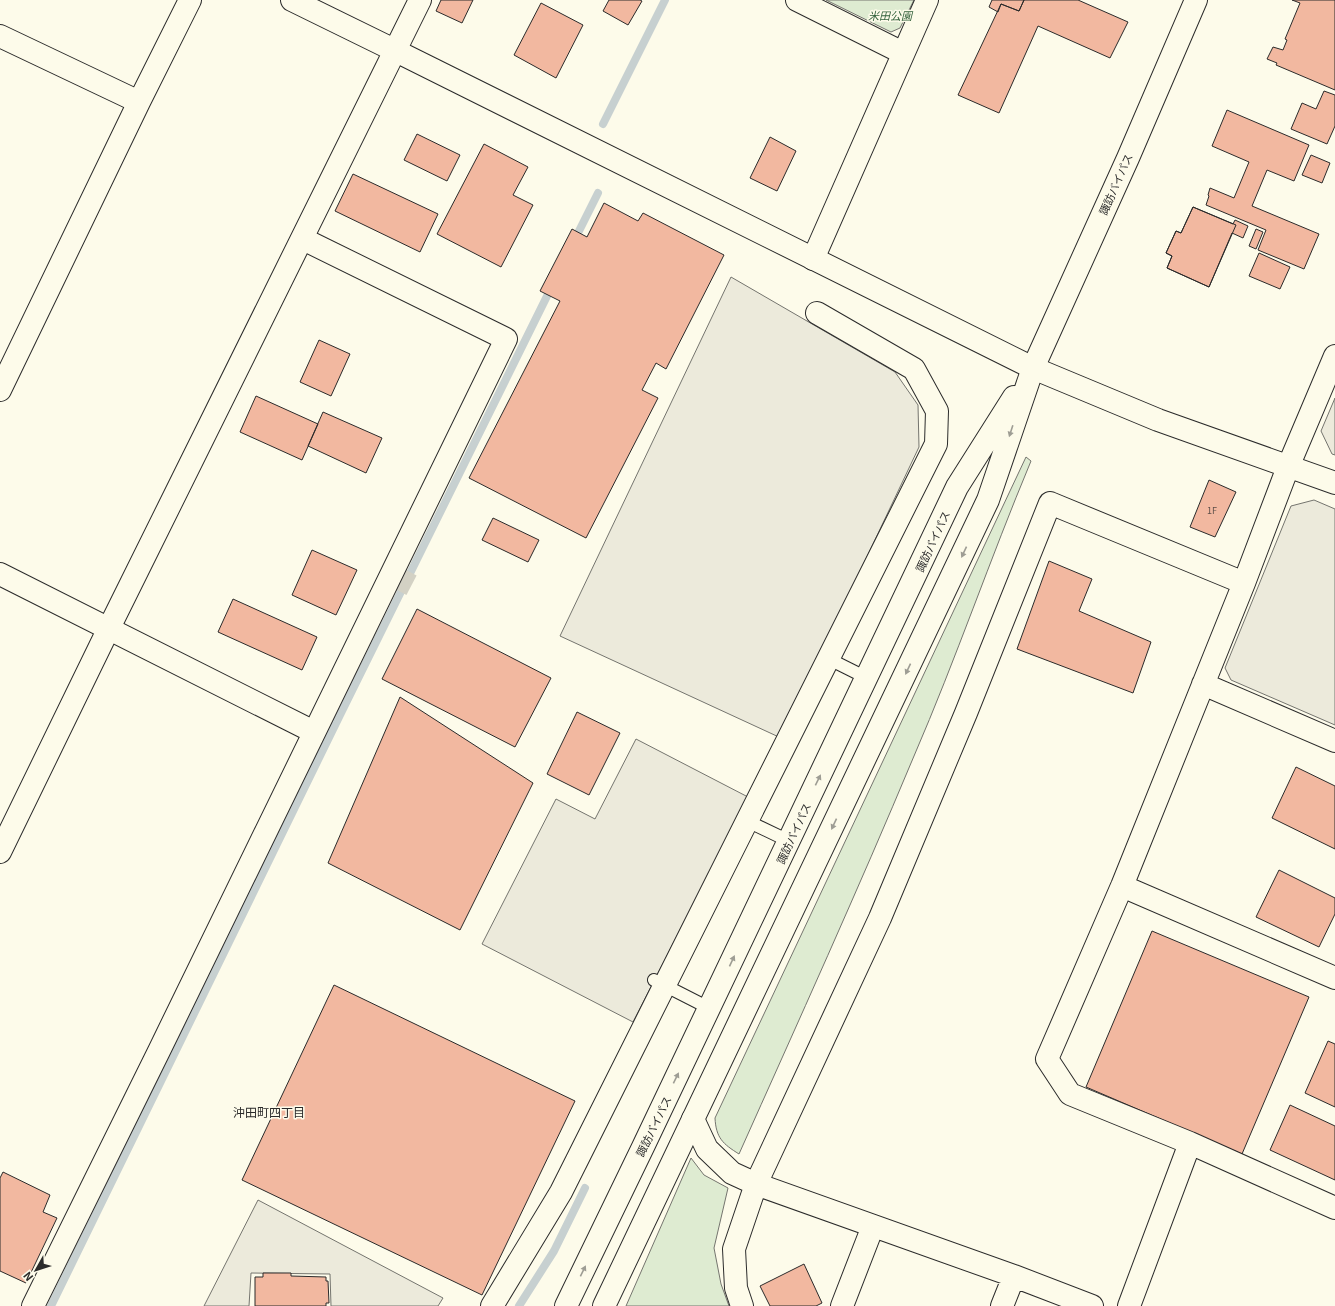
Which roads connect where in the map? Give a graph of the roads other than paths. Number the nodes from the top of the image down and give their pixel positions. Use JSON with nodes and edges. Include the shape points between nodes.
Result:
{"nodes":[{"id":1,"x":190,"y":0,"type":"edge"},
{"id":2,"x":292,"y":0,"type":"edge"},
{"id":3,"x":420,"y":0,"type":"edge"},
{"id":4,"x":797,"y":0,"type":"edge"},
{"id":5,"x":927,"y":0,"type":"edge"},
{"id":6,"x":1196,"y":0,"type":"edge"},
{"id":7,"x":0,"y":36,"type":"edge"},
{"id":8,"x":396,"y":51,"type":"junction"},
{"id":9,"x":904,"y":53,"type":"junction"},
{"id":10,"x":139,"y":102,"type":"junction"},
{"id":11,"x":303,"y":239,"type":"junction"},
{"id":12,"x":813,"y":259,"type":"junction"},
{"id":13,"x":817,"y":313,"type":"dead end"},
{"id":14,"x":1335,"y":356,"type":"edge"},
{"id":15,"x":1033,"y":368,"type":"junction"},
{"id":16,"x":0,"y":390,"type":"edge"},
{"id":17,"x":1288,"y":466,"type":"junction"},
{"id":18,"x":1335,"y":483,"type":"edge"},
{"id":19,"x":0,"y":574,"type":"edge"},
{"id":20,"x":1244,"y":583,"type":"junction"},
{"id":21,"x":109,"y":628,"type":"junction"},
{"id":22,"x":825,"y":656,"type":"junction"},
{"id":23,"x":867,"y":678,"type":"junction"},
{"id":24,"x":1203,"y":684,"type":"junction"},
{"id":25,"x":314,"y":732,"type":"junction"},
{"id":26,"x":1335,"y":741,"type":"edge"},
{"id":27,"x":743,"y":819,"type":"junction"},
{"id":28,"x":789,"y":841,"type":"junction"},
{"id":29,"x":0,"y":852,"type":"edge"},
{"id":30,"x":1122,"y":886,"type":"junction"},
{"id":31,"x":1335,"y":978,"type":"edge"},
{"id":32,"x":659,"y":983,"type":"junction"},
{"id":33,"x":710,"y":1008,"type":"junction"},
{"id":34,"x":693,"y":1119,"type":"junction"},
{"id":35,"x":1190,"y":1143,"type":"junction"},
{"id":36,"x":756,"y":1184,"type":"junction"},
{"id":37,"x":1335,"y":1208,"type":"edge"},
{"id":38,"x":873,"y":1226,"type":"junction"},
{"id":39,"x":1014,"y":1276,"type":"junction"},
{"id":40,"x":33,"y":1306,"type":"edge"},
{"id":41,"x":492,"y":1306,"type":"edge"},
{"id":42,"x":566,"y":1306,"type":"edge"},
{"id":43,"x":604,"y":1306,"type":"edge"},
{"id":44,"x":742,"y":1306,"type":"edge"},
{"id":45,"x":842,"y":1306,"type":"edge"},
{"id":46,"x":1002,"y":1306,"type":"edge"},
{"id":47,"x":1092,"y":1306,"type":"edge"},
{"id":48,"x":1129,"y":1306,"type":"edge"}],
"edges":[{"from":1,"to":10,"type":"main road"},
{"from":2,"to":8,"type":"main road"},
{"from":3,"to":8,"type":"main road"},
{"from":4,"to":9,"type":"main road"},
{"from":5,"to":9,"type":"main road"},
{"from":6,"to":15,"type":"main road","name":"諏訪バイパス"},
{"from":7,"to":10,"type":"main road"},
{"from":8,"to":11,"type":"main road"},
{"from":8,"to":12,"type":"main road"},
{"from":9,"to":12,"type":"main road"},
{"from":10,"to":16,"type":"main road"},
{"from":11,"to":21,"type":"main road"},
{"from":11,"to":25,"type":"main road","via":[[506,339]]},
{"from":12,"to":15,"type":"main road"},
{"from":13,"to":22,"type":"main road","via":[[914,369],[937,411],[936,444]]},
{"from":14,"to":17,"type":"main road"},
{"from":15,"to":17,"type":"main road","via":[[1158,420]]},
{"from":15,"to":23,"type":"main road","name":"諏訪バイパス","via":[[958,487]]},
{"from":15,"to":34,"type":"main road","name":"諏訪バイパス","one_way":true,"via":[[988,500]]},
{"from":17,"to":18,"type":"main road"},
{"from":17,"to":20,"type":"main road"},
{"from":19,"to":21,"type":"main road"},
{"from":20,"to":24,"type":"main road"},
{"from":20,"to":36,"type":"main road","via":[[1050,504],[880,918]]},
{"from":21,"to":25,"type":"main road"},
{"from":21,"to":29,"type":"main road"},
{"from":22,"to":23,"type":"lane"},
{"from":22,"to":27,"type":"main road"},
{"from":28,"to":23,"type":"main road","name":"諏訪バイパス","one_way":true},
{"from":24,"to":26,"type":"main road"},
{"from":24,"to":30,"type":"main road"},
{"from":25,"to":40,"type":"main road"},
{"from":27,"to":28,"type":"lane"},
{"from":27,"to":32,"type":"main road"},
{"from":33,"to":28,"type":"main road","name":"諏訪バイパス","one_way":true},
{"from":30,"to":31,"type":"main road"},
{"from":30,"to":35,"type":"main road","via":[[1047,1058],[1070,1094]]},
{"from":32,"to":33,"type":"lane"},
{"from":32,"to":41,"type":"main road","via":[[561,1192]]},
{"from":42,"to":33,"type":"main road","name":"諏訪バイパス","one_way":true},
{"from":34,"to":36,"type":"main road","via":[[707,1149],[732,1172]]},
{"from":34,"to":43,"type":"main road","name":"諏訪バイパス"},
{"from":35,"to":37,"type":"main road"},
{"from":35,"to":48,"type":"main road"},
{"from":36,"to":38,"type":"main road"},
{"from":36,"to":44,"type":"main road","via":[[734,1250],[736,1288]]},
{"from":38,"to":39,"type":"main road"},
{"from":38,"to":45,"type":"main road"},
{"from":39,"to":46,"type":"main road"},
{"from":39,"to":47,"type":"main road"}]}
